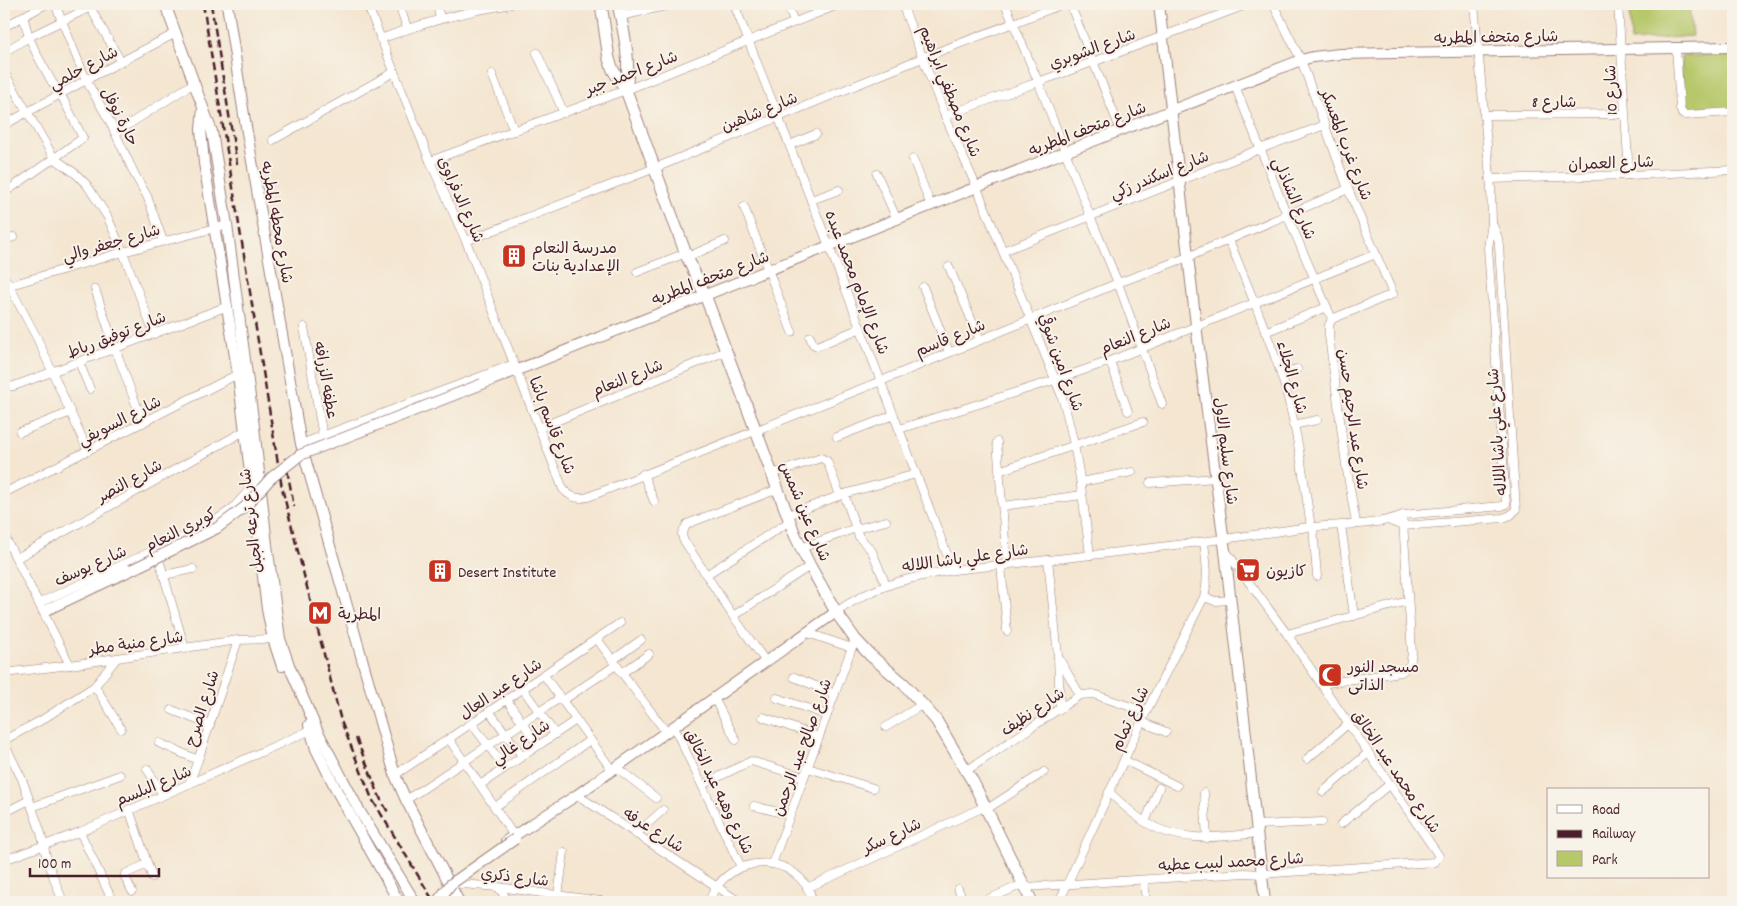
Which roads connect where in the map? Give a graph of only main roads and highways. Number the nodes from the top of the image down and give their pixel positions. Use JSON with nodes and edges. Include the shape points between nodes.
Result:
{"nodes":[{"id":1,"x":601,"y":4,"type":"edge"},
{"id":2,"x":618,"y":4,"type":"edge"},
{"id":3,"x":626,"y":90,"type":"junction"},
{"id":4,"x":1032,"y":902,"type":"edge"}],
"edges":[{"from":1,"to":3,"type":"main road","name":"شارع عين شمس","via":[[609,58]]},
{"from":2,"to":3,"type":"main road","name":"شارع عين شمس","via":[[628,63]]},
{"from":3,"to":4,"type":"main road","name":"شارع عين شمس","via":[[686,255],[705,295],[801,548],[854,643],[904,684],[936,720],[987,808]]}]}
